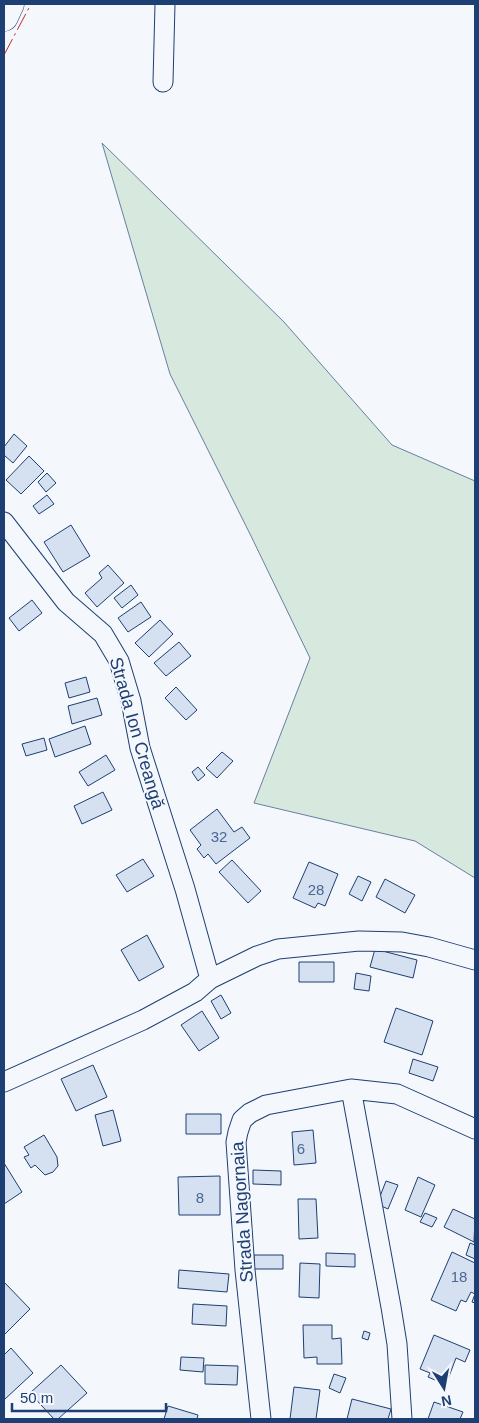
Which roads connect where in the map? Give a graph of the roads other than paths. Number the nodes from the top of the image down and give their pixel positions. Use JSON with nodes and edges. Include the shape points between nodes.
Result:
{"nodes":[{"id":1,"x":10,"y":4,"type":"edge"},
{"id":2,"x":165,"y":4,"type":"edge"},
{"id":3,"x":4,"y":17,"type":"edge"},
{"id":4,"x":163,"y":82,"type":"dead end"},
{"id":5,"x":4,"y":522,"type":"edge"},
{"id":6,"x":475,"y":960,"type":"edge"},
{"id":7,"x":210,"y":979,"type":"junction"},
{"id":8,"x":4,"y":1082,"type":"edge"},
{"id":9,"x":351,"y":1089,"type":"junction"},
{"id":10,"x":475,"y":1129,"type":"edge"},
{"id":11,"x":261,"y":1419,"type":"edge"},
{"id":12,"x":402,"y":1419,"type":"edge"}],
"edges":[{"from":1,"to":3,"type":"highway"},
{"from":2,"to":4,"type":"street"},
{"from":5,"to":7,"type":"street","name":"Strada Ion Creangă","via":[[66,602],[103,634],[119,661],[140,748]]},
{"from":6,"to":7,"type":"street","via":[[402,942],[359,941],[278,949]]},
{"from":7,"to":8,"type":"street","via":[[195,992],[151,1016]]},
{"from":9,"to":10,"type":"street","name":"Strada Nagornaia","via":[[397,1094]]},
{"from":9,"to":11,"type":"street","name":"Strada Nagornaia","via":[[266,1105],[242,1120],[238,1132],[236,1142],[245,1270]]},
{"from":9,"to":12,"type":"street","via":[[397,1344]]}]}
